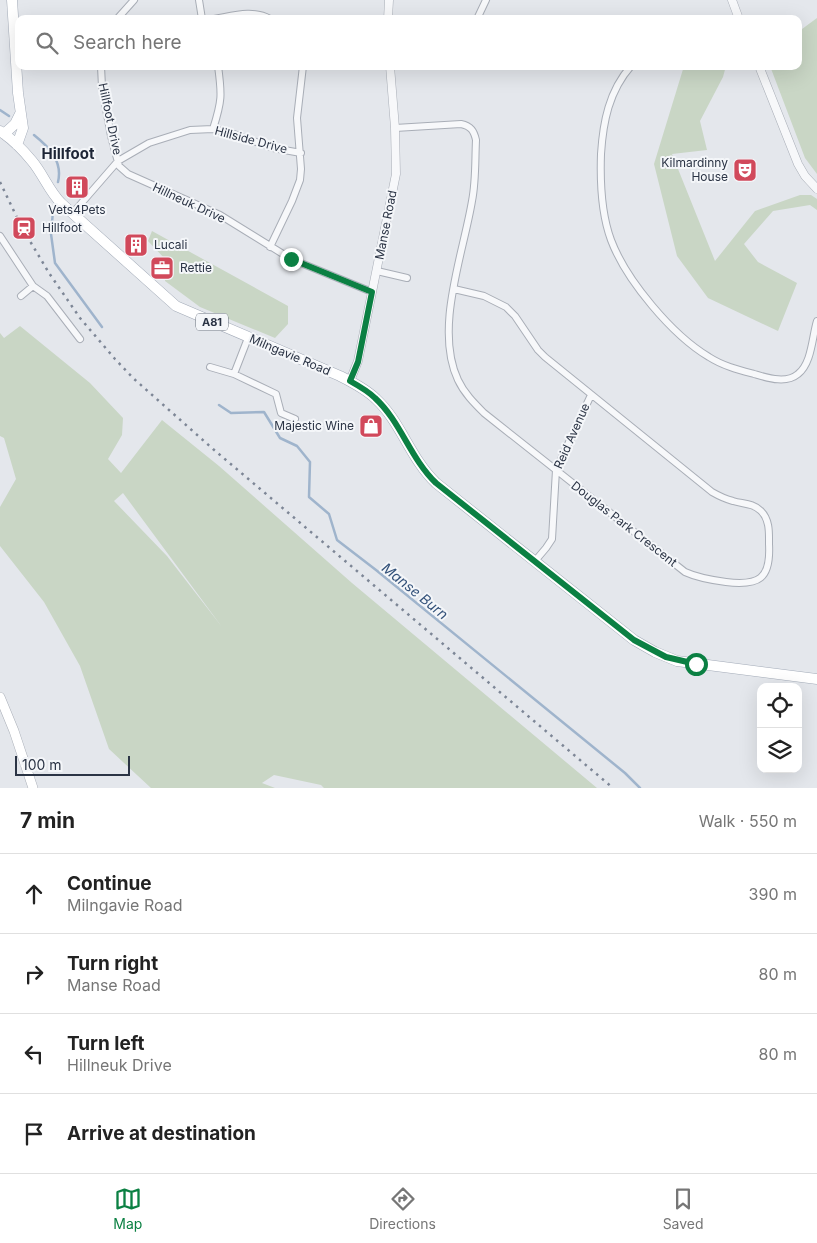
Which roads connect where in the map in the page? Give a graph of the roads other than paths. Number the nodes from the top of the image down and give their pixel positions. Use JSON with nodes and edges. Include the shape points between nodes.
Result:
{"nodes":[{"id":1,"x":12,"y":0,"type":"edge"},
{"id":2,"x":134,"y":0,"type":"edge"},
{"id":3,"x":199,"y":0,"type":"edge"},
{"id":4,"x":389,"y":0,"type":"edge"},
{"id":5,"x":486,"y":0,"type":"edge"},
{"id":6,"x":732,"y":0,"type":"edge"},
{"id":7,"x":121,"y":15,"type":"edge"},
{"id":8,"x":201,"y":15,"type":"edge"},
{"id":9,"x":242,"y":15,"type":"edge"},
{"id":10,"x":256,"y":15,"type":"edge"},
{"id":11,"x":388,"y":15,"type":"edge"},
{"id":12,"x":479,"y":15,"type":"edge"},
{"id":13,"x":738,"y":15,"type":"edge"},
{"id":14,"x":15,"y":63,"type":"edge"},
{"id":15,"x":16,"y":70,"type":"edge"},
{"id":16,"x":101,"y":70,"type":"edge"},
{"id":17,"x":219,"y":70,"type":"edge"},
{"id":18,"x":303,"y":70,"type":"edge"},
{"id":19,"x":390,"y":70,"type":"edge"},
{"id":20,"x":628,"y":70,"type":"edge"},
{"id":21,"x":761,"y":70,"type":"edge"},
{"id":22,"x":20,"y":114,"type":"junction"},
{"id":23,"x":395,"y":128,"type":"junction"},
{"id":24,"x":213,"y":129,"type":"junction"},
{"id":25,"x":2,"y":133,"type":"edge"},
{"id":26,"x":17,"y":145,"type":"junction"},
{"id":27,"x":300,"y":153,"type":"junction"},
{"id":28,"x":118,"y":161,"type":"junction"},
{"id":29,"x":817,"y":189,"type":"edge"},
{"id":30,"x":72,"y":214,"type":"junction"},
{"id":31,"x":0,"y":236,"type":"edge"},
{"id":32,"x":270,"y":247,"type":"junction"},
{"id":33,"x":376,"y":271,"type":"junction"},
{"id":34,"x":407,"y":278,"type":"dead end"},
{"id":35,"x":33,"y":286,"type":"junction"},
{"id":36,"x":454,"y":289,"type":"junction"},
{"id":37,"x":372,"y":292,"type":"junction"},
{"id":38,"x":21,"y":296,"type":"dead end"},
{"id":39,"x":817,"y":322,"type":"edge"},
{"id":40,"x":248,"y":338,"type":"junction"},
{"id":41,"x":80,"y":339,"type":"dead end"},
{"id":42,"x":210,"y":367,"type":"dead end"},
{"id":43,"x":234,"y":374,"type":"junction"},
{"id":44,"x":350,"y":381,"type":"junction"},
{"id":45,"x":591,"y":395,"type":"junction"},
{"id":46,"x":295,"y":419,"type":"dead end"},
{"id":47,"x":556,"y":470,"type":"junction"},
{"id":48,"x":535,"y":561,"type":"junction"},
{"id":49,"x":817,"y":679,"type":"edge"},
{"id":50,"x":0,"y":697,"type":"edge"},
{"id":51,"x":33,"y":788,"type":"edge"}],
"edges":[{"from":1,"to":14,"type":"main road"},
{"from":2,"to":7,"type":"street"},
{"from":3,"to":8,"type":"street"},
{"from":4,"to":11,"type":"street"},
{"from":5,"to":12,"type":"street"},
{"from":6,"to":13,"type":"street"},
{"from":9,"to":10,"type":"street"},
{"from":15,"to":22,"type":"main road"},
{"from":16,"to":28,"type":"street","name":"Hillfoot Drive"},
{"from":17,"to":24,"type":"street","via":[[221,105]]},
{"from":18,"to":27,"type":"street","via":[[298,118]]},
{"from":19,"to":23,"type":"street","name":"Manse Road"},
{"from":20,"to":39,"type":"street","via":[[608,108],[602,144],[602,187],[604,214],[611,240],[639,289],[700,352],[723,364],[771,378],[786,379],[802,370]]},
{"from":21,"to":29,"type":"street","via":[[798,164]]},
{"from":22,"to":25,"type":"main road","via":[[15,124]]},
{"from":22,"to":26,"type":"main road","via":[[23,128]]},
{"from":23,"to":33,"type":"street","name":"Manse Road","via":[[396,174]]},
{"from":23,"to":36,"type":"street","name":"Douglas Park Crescent","via":[[461,124],[474,133],[472,200]]},
{"from":24,"to":27,"type":"street","name":"Hillside Drive"},
{"from":24,"to":28,"type":"street","name":"Hillside Drive","via":[[167,136]]},
{"from":25,"to":26,"type":"main road","name":"Milngavie Road","number":"A81"},
{"from":26,"to":30,"type":"main road","name":"Milngavie Road","number":"A81","via":[[32,161],[55,197]]},
{"from":27,"to":32,"type":"street","via":[[297,189]]},
{"from":28,"to":30,"type":"street","name":"Hillfoot Drive"},
{"from":28,"to":32,"type":"street","name":"Hillneuk Drive","via":[[119,166],[136,179],[220,215]]},
{"from":30,"to":40,"type":"main road","name":"Milngavie Road","number":"A81","via":[[176,306]]},
{"from":31,"to":35,"type":"street"},
{"from":32,"to":37,"type":"street","name":"Hillneuk Drive"},
{"from":33,"to":34,"type":"street"},
{"from":33,"to":37,"type":"street","name":"Manse Road"},
{"from":35,"to":38,"type":"street"},
{"from":35,"to":41,"type":"street","via":[[47,296]]},
{"from":36,"to":45,"type":"street","name":"Douglas Park Crescent","via":[[484,296],[506,307],[538,350]]},
{"from":36,"to":47,"type":"street","name":"Douglas Park Crescent","via":[[448,335],[451,360],[459,382],[484,413]]},
{"from":37,"to":44,"type":"street","name":"Manse Road","via":[[358,362]]},
{"from":40,"to":43,"type":"street"},
{"from":40,"to":44,"type":"main road","name":"Milngavie Road","number":"A81"},
{"from":42,"to":43,"type":"street"},
{"from":43,"to":46,"type":"street","via":[[276,394],[281,413]]},
{"from":44,"to":48,"type":"main road","name":"Milngavie Road","number":"A81","via":[[376,398],[387,411],[417,462],[436,483]]},
{"from":45,"to":47,"type":"street","name":"Reid Avenue"},
{"from":45,"to":47,"type":"street","name":"Douglas Park Crescent","via":[[712,492],[761,511],[769,528],[769,566],[760,578],[748,584],[693,575],[677,567]]},
{"from":47,"to":48,"type":"street","name":"Reid Avenue","via":[[552,538]]},
{"from":48,"to":49,"type":"main road","name":"Milngavie Road","number":"A81","via":[[634,640],[666,657],[696,664]]},
{"from":50,"to":51,"type":"main road"}]}
